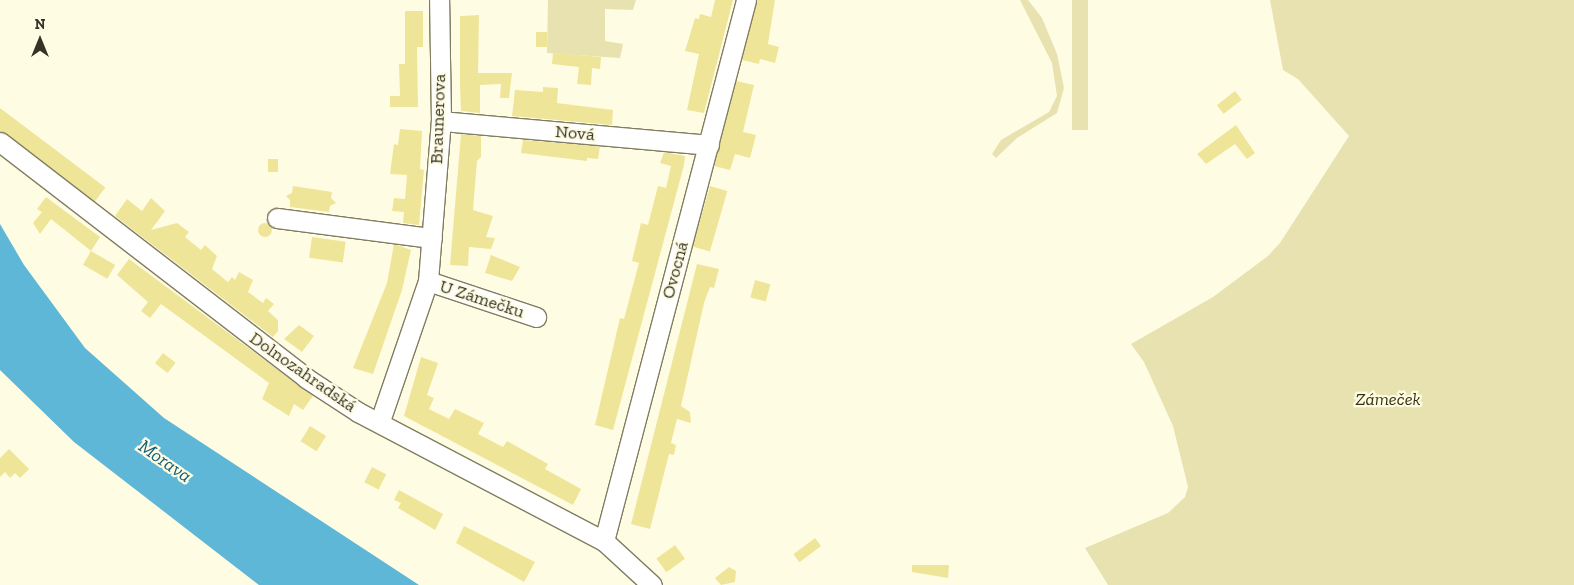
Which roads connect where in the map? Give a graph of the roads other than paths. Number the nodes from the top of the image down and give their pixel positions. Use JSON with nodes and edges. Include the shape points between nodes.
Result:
{"nodes":[{"id":1,"x":439,"y":0,"type":"edge"},
{"id":2,"x":746,"y":0,"type":"edge"},
{"id":3,"x":441,"y":121,"type":"junction"},
{"id":4,"x":0,"y":142,"type":"edge"},
{"id":5,"x":709,"y":145,"type":"junction"},
{"id":6,"x":276,"y":218,"type":"dead end"},
{"id":7,"x":432,"y":238,"type":"junction"},
{"id":8,"x":428,"y":281,"type":"junction"},
{"id":9,"x":536,"y":316,"type":"dead end"},
{"id":10,"x":380,"y":421,"type":"junction"},
{"id":11,"x":604,"y":541,"type":"junction"},
{"id":12,"x":652,"y":585,"type":"edge"}],
"edges":[{"from":1,"to":3,"type":"street","name":"Braunerova"},
{"from":2,"to":5,"type":"street","name":"Ovocná"},
{"from":3,"to":5,"type":"street","name":"Nová"},
{"from":3,"to":7,"type":"street","name":"Braunerova"},
{"from":4,"to":10,"type":"street","name":"Dolnozahradská","via":[[306,378],[358,412]]},
{"from":5,"to":11,"type":"street","name":"Ovocná"},
{"from":6,"to":7,"type":"street"},
{"from":7,"to":8,"type":"street","name":"Braunerova"},
{"from":8,"to":9,"type":"street","name":"U Zámečku"},
{"from":8,"to":10,"type":"street","name":"Braunerova"},
{"from":10,"to":11,"type":"street","name":"Dolnozahradská"},
{"from":11,"to":12,"type":"street","name":"Dolnozahradská"}]}
